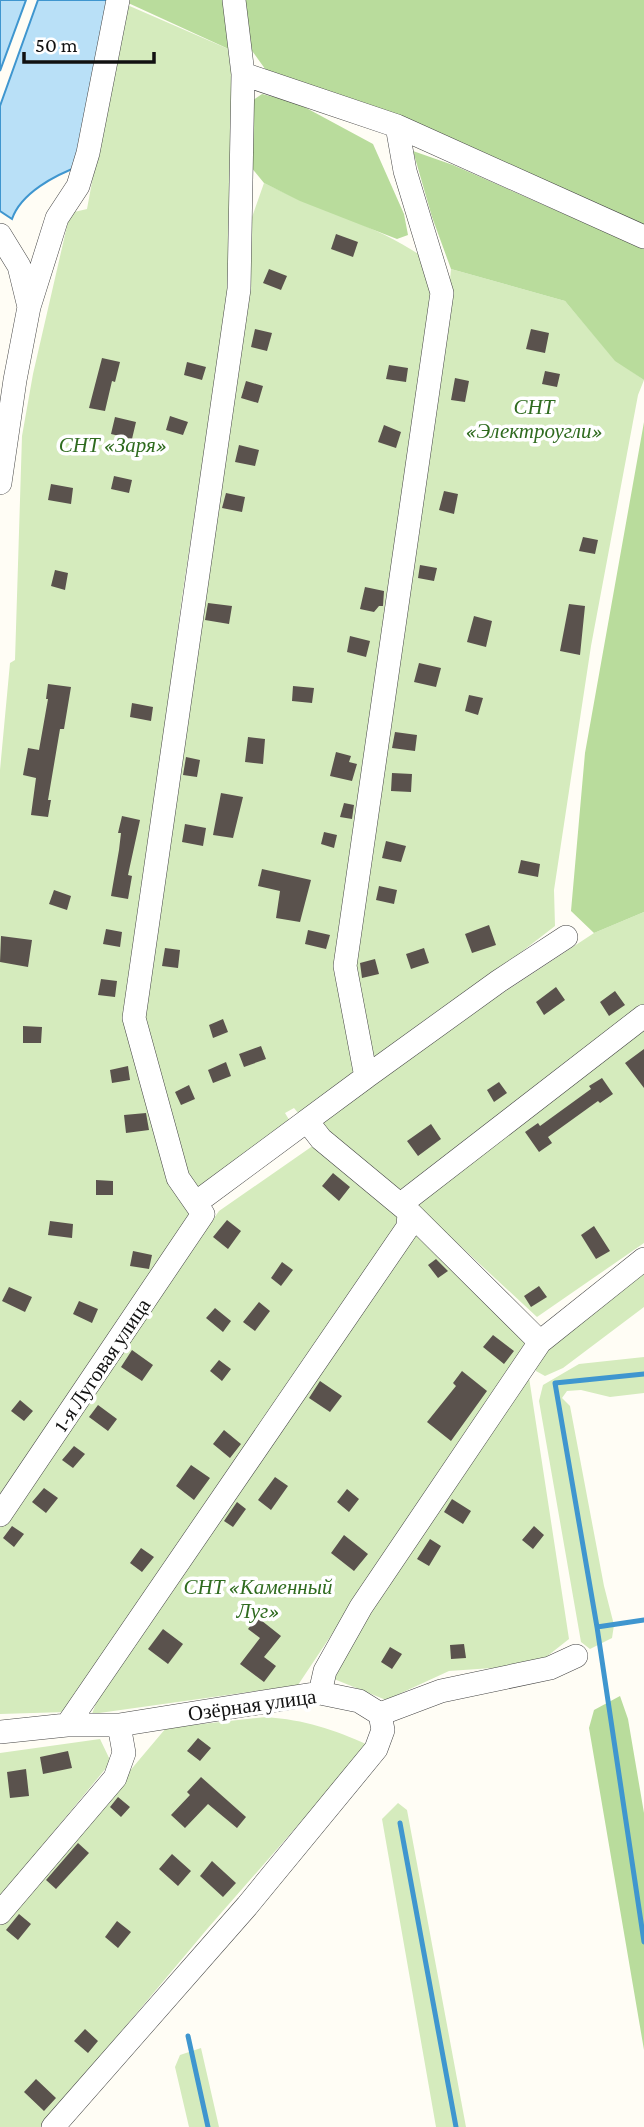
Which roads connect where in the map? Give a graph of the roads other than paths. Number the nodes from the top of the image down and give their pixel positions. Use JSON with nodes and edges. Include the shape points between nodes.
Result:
{"nodes":[{"id":1,"x":118,"y":0,"type":"edge"},
{"id":2,"x":234,"y":0,"type":"edge"},
{"id":3,"x":243,"y":74,"type":"junction"},
{"id":4,"x":397,"y":127,"type":"junction"},
{"id":5,"x":0,"y":235,"type":"edge"},
{"id":6,"x":644,"y":237,"type":"edge"},
{"id":7,"x":29,"y":307,"type":"junction"},
{"id":8,"x":0,"y":483,"type":"edge"},
{"id":9,"x":566,"y":937,"type":"dead end"},
{"id":10,"x":644,"y":1016,"type":"edge"},
{"id":11,"x":366,"y":1077,"type":"junction"},
{"id":12,"x":307,"y":1121,"type":"junction"},
{"id":13,"x":200,"y":1208,"type":"junction"},
{"id":14,"x":405,"y":1208,"type":"junction"},
{"id":15,"x":644,"y":1259,"type":"edge"},
{"id":16,"x":540,"y":1342,"type":"junction"},
{"id":17,"x":0,"y":1515,"type":"edge"},
{"id":18,"x":576,"y":1656,"type":"dead end"},
{"id":19,"x":320,"y":1693,"type":"junction"},
{"id":20,"x":380,"y":1714,"type":"junction"},
{"id":21,"x":67,"y":1725,"type":"junction"},
{"id":22,"x":119,"y":1725,"type":"junction"},
{"id":23,"x":0,"y":1732,"type":"edge"},
{"id":24,"x":0,"y":1913,"type":"edge"},
{"id":25,"x":53,"y":2127,"type":"edge"}],
"edges":[{"from":1,"to":7,"type":"street","via":[[88,153],[78,187],[57,218]]},
{"from":2,"to":3,"type":"street"},
{"from":3,"to":4,"type":"street"},
{"from":3,"to":13,"type":"street","via":[[239,289],[134,1018],[178,1178]]},
{"from":4,"to":6,"type":"street"},
{"from":4,"to":11,"type":"street","via":[[405,171],[442,293],[345,967]]},
{"from":5,"to":7,"type":"street","via":[[19,266]]},
{"from":7,"to":8,"type":"street"},
{"from":9,"to":11,"type":"street","name":"1-я Луговая улица"},
{"from":10,"to":14,"type":"street"},
{"from":11,"to":12,"type":"street","name":"1-я Луговая улица"},
{"from":12,"to":13,"type":"street","name":"1-я Луговая улица"},
{"from":12,"to":14,"type":"street","via":[[321,1139]]},
{"from":13,"to":17,"type":"street","name":"1-я Луговая улица"},
{"from":14,"to":16,"type":"street"},
{"from":14,"to":21,"type":"street","via":[[408,1227]]},
{"from":15,"to":16,"type":"street"},
{"from":16,"to":19,"type":"street","via":[[360,1607],[325,1671]]},
{"from":18,"to":20,"type":"street","via":[[550,1668],[441,1691]]},
{"from":19,"to":20,"type":"street","name":"Озёрная улица","via":[[359,1701]]},
{"from":19,"to":22,"type":"street","name":"Озёрная улица"},
{"from":20,"to":25,"type":"street","via":[[383,1730],[376,1749],[247,1906]]},
{"from":21,"to":22,"type":"street","name":"Озёрная улица"},
{"from":21,"to":23,"type":"street","name":"Озёрная улица"},
{"from":22,"to":24,"type":"street","via":[[124,1754],[115,1778]]}]}
